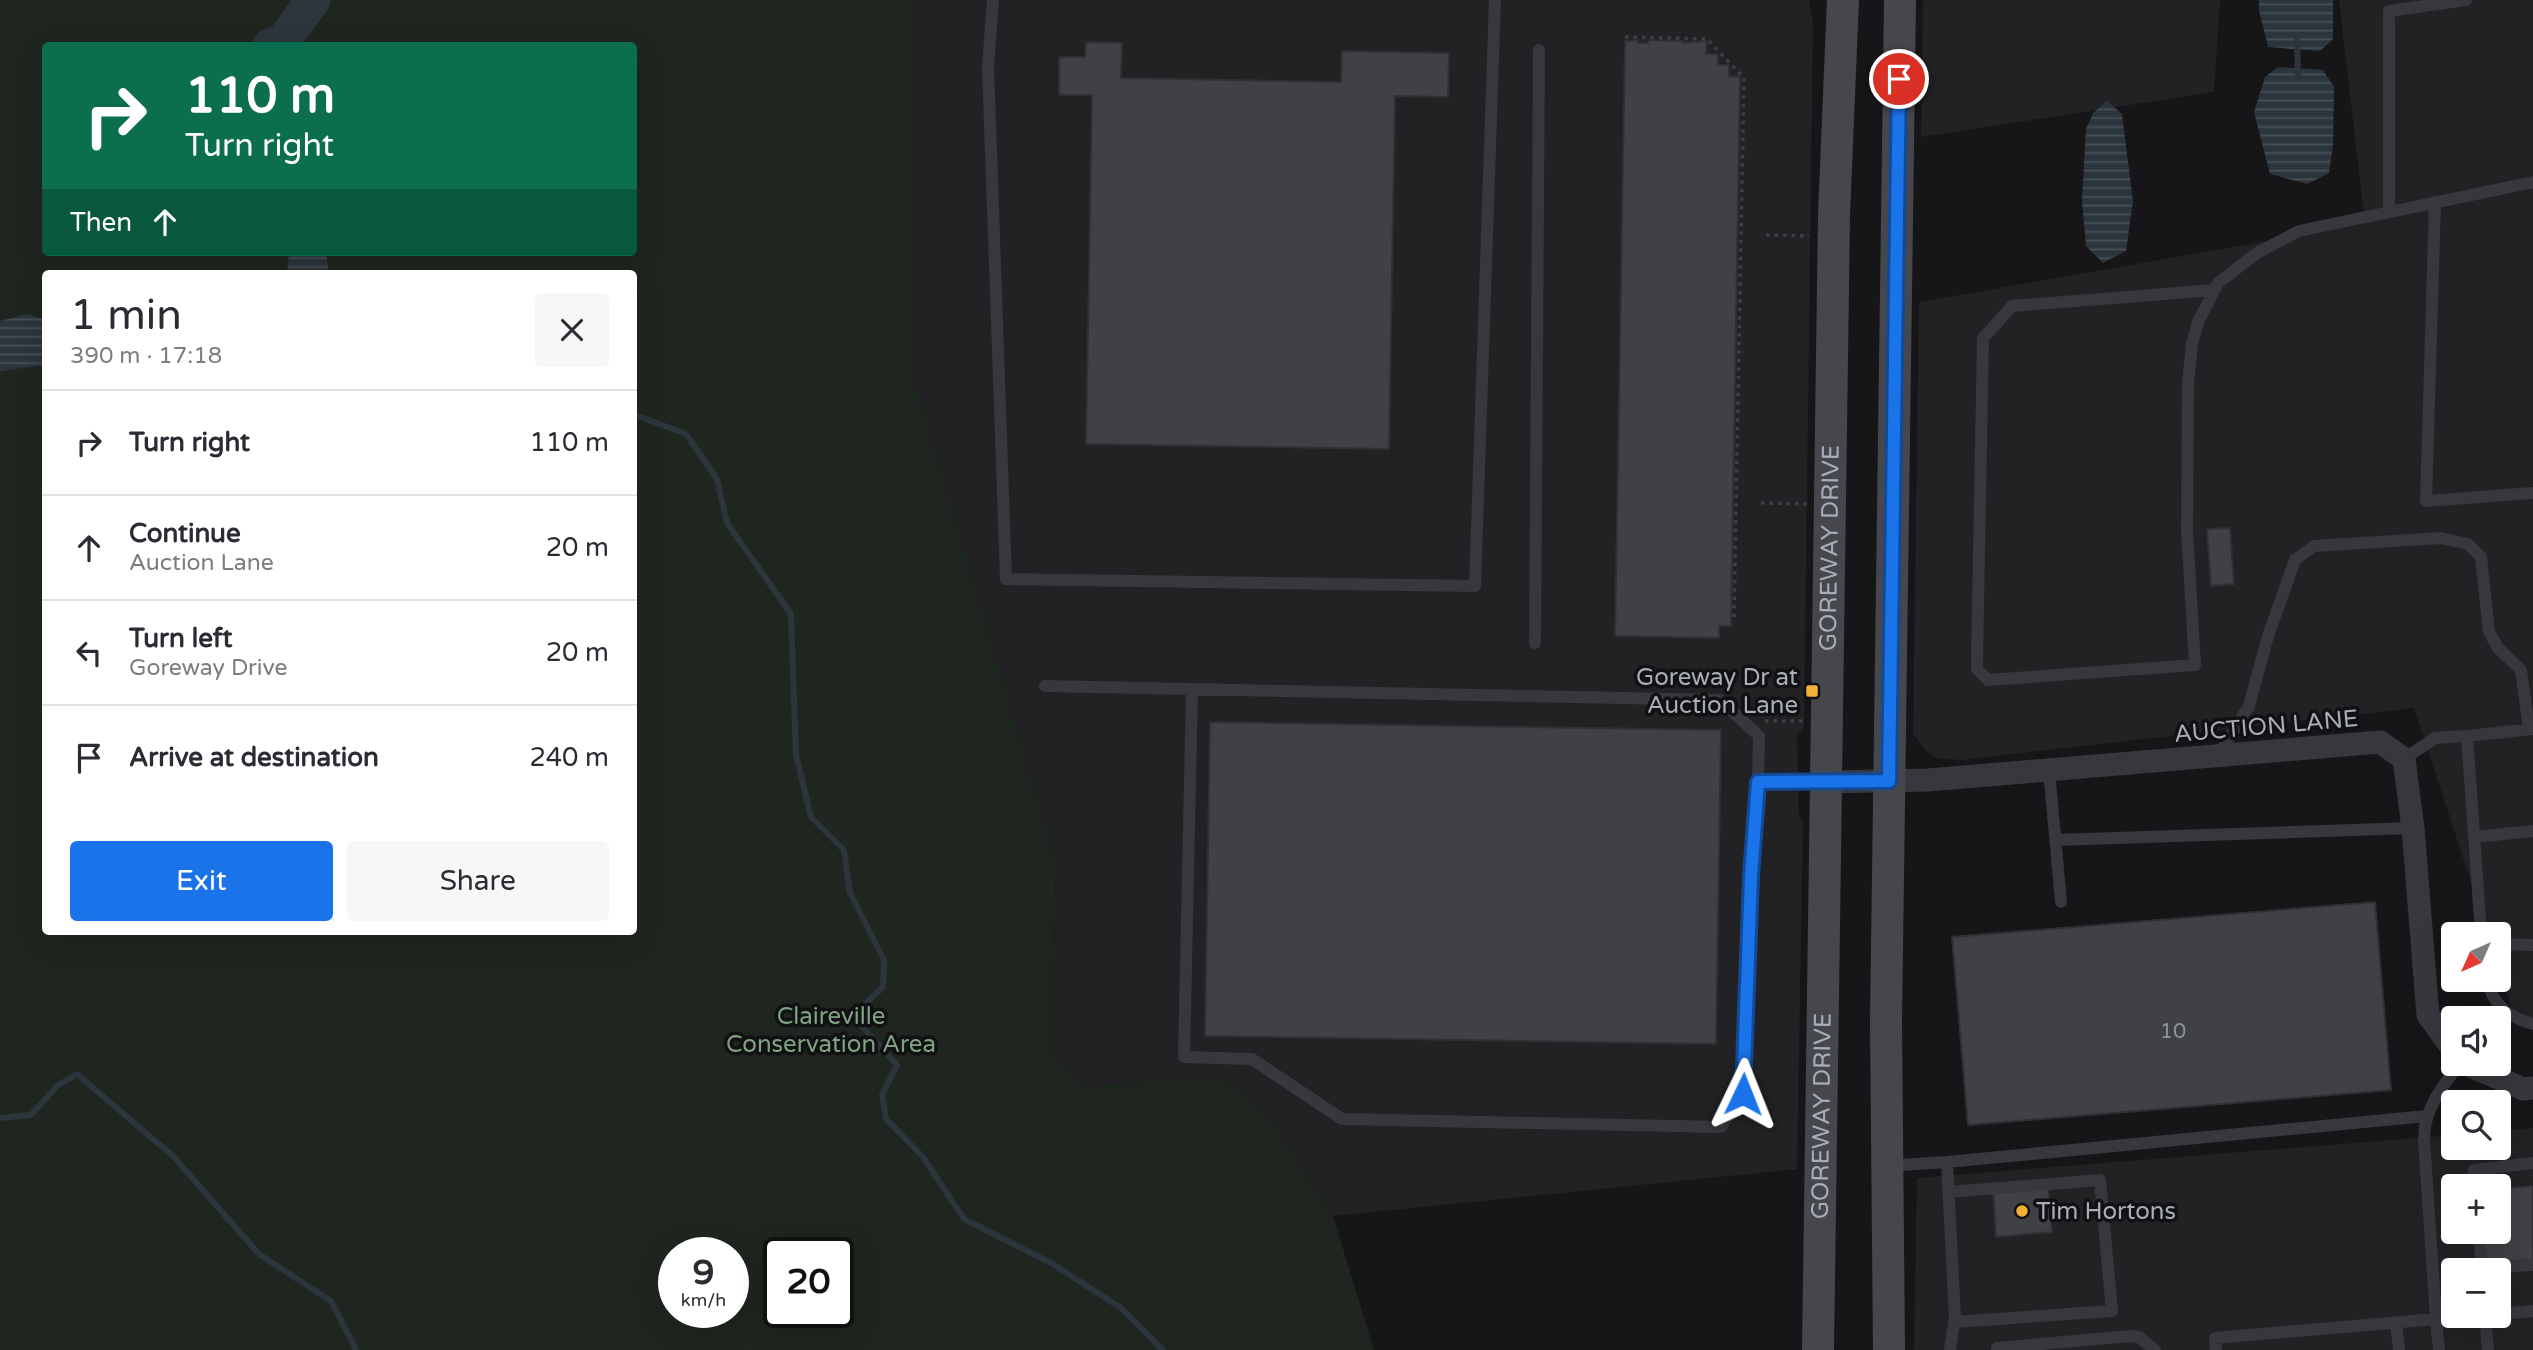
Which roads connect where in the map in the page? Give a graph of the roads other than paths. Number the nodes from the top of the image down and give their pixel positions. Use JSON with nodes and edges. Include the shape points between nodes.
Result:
{"nodes":[{"id":1,"x":993,"y":0,"type":"edge"},
{"id":2,"x":1495,"y":0,"type":"edge"},
{"id":3,"x":1843,"y":0,"type":"edge"},
{"id":4,"x":1900,"y":0,"type":"edge"},
{"id":5,"x":2466,"y":0,"type":"edge"},
{"id":6,"x":1539,"y":50,"type":"dead end"},
{"id":7,"x":2533,"y":182,"type":"edge"},
{"id":8,"x":2435,"y":202,"type":"junction"},
{"id":9,"x":2389,"y":212,"type":"junction"},
{"id":10,"x":2214,"y":290,"type":"junction"},
{"id":11,"x":2533,"y":492,"type":"edge"},
{"id":12,"x":1535,"y":643,"type":"dead end"},
{"id":13,"x":2527,"y":669,"type":"edge"},
{"id":14,"x":1045,"y":686,"type":"dead end"},
{"id":15,"x":1192,"y":689,"type":"junction"},
{"id":16,"x":2531,"y":729,"type":"edge"},
{"id":17,"x":2467,"y":736,"type":"junction"},
{"id":18,"x":2218,"y":756,"type":"junction"},
{"id":19,"x":2404,"y":759,"type":"junction"},
{"id":20,"x":2049,"y":771,"type":"junction"},
{"id":21,"x":1889,"y":781,"type":"junction"},
{"id":22,"x":1758,"y":782,"type":"junction"},
{"id":23,"x":1827,"y":782,"type":"junction"},
{"id":24,"x":2413,"y":828,"type":"junction"},
{"id":25,"x":2533,"y":831,"type":"edge"},
{"id":26,"x":2474,"y":836,"type":"junction"},
{"id":27,"x":2056,"y":840,"type":"junction"},
{"id":28,"x":2061,"y":902,"type":"dead end"},
{"id":29,"x":2480,"y":922,"type":"edge"},
{"id":30,"x":2511,"y":944,"type":"edge"},
{"id":31,"x":2533,"y":945,"type":"edge"},
{"id":32,"x":2492,"y":992,"type":"edge"},
{"id":33,"x":2533,"y":1024,"type":"edge"},
{"id":34,"x":2441,"y":1033,"type":"edge"},
{"id":35,"x":2452,"y":1076,"type":"edge"},
{"id":36,"x":2493,"y":1076,"type":"edge"},
{"id":37,"x":2533,"y":1088,"type":"edge"},
{"id":38,"x":2427,"y":1116,"type":"junction"},
{"id":39,"x":1947,"y":1162,"type":"junction"},
{"id":40,"x":2533,"y":1163,"type":"edge"},
{"id":41,"x":1887,"y":1167,"type":"junction"},
{"id":42,"x":2474,"y":1174,"type":"edge"},
{"id":43,"x":1949,"y":1192,"type":"junction"},
{"id":44,"x":2480,"y":1244,"type":"edge"},
{"id":45,"x":2533,"y":1265,"type":"edge"},
{"id":46,"x":2533,"y":1311,"type":"edge"},
{"id":47,"x":2511,"y":1313,"type":"edge"},
{"id":48,"x":2436,"y":1319,"type":"junction"},
{"id":49,"x":2441,"y":1319,"type":"edge"},
{"id":50,"x":1954,"y":1322,"type":"junction"},
{"id":51,"x":2396,"y":1323,"type":"junction"},
{"id":52,"x":2486,"y":1328,"type":"edge"},
{"id":53,"x":1818,"y":1350,"type":"edge"},
{"id":54,"x":1889,"y":1350,"type":"edge"},
{"id":55,"x":1950,"y":1350,"type":"edge"},
{"id":56,"x":1997,"y":1350,"type":"edge"},
{"id":57,"x":2155,"y":1350,"type":"edge"},
{"id":58,"x":2216,"y":1350,"type":"edge"},
{"id":59,"x":2399,"y":1350,"type":"edge"},
{"id":60,"x":2440,"y":1350,"type":"edge"},
{"id":61,"x":2488,"y":1350,"type":"edge"}],
"edges":[{"from":1,"to":2,"type":"lane","via":[[988,66],[1006,579],[1475,586]]},
{"from":3,"to":23,"type":"main road","name":"GOREWAY DRIVE","via":[[1834,215]]},
{"from":4,"to":21,"type":"main road"},
{"from":5,"to":9,"type":"lane","via":[[2389,12]]},
{"from":6,"to":12,"type":"lane"},
{"from":7,"to":8,"type":"lane"},
{"from":8,"to":9,"type":"lane"},
{"from":8,"to":11,"type":"lane","via":[[2426,500]]},
{"from":9,"to":10,"type":"lane","via":[[2299,231],[2257,253]]},
{"from":10,"to":10,"type":"lane","via":[[2198,322],[2188,382],[2187,531],[2195,665],[1988,680],[1977,669],[1983,338],[2012,306]]},
{"from":13,"to":16,"type":"lane"},
{"from":13,"to":18,"type":"lane","via":[[2498,648],[2489,632],[2481,557],[2468,544],[2441,538],[2314,546],[2295,560],[2249,706]]},
{"from":14,"to":15,"type":"lane"},
{"from":15,"to":22,"type":"lane","via":[[1720,700],[1759,736]]},
{"from":15,"to":22,"type":"lane","via":[[1184,1057],[1252,1059],[1342,1119],[1721,1127],[1743,1094]]},
{"from":16,"to":17,"type":"lane"},
{"from":17,"to":19,"type":"lane","via":[[2435,738]]},
{"from":17,"to":26,"type":"lane"},
{"from":18,"to":19,"type":"street","name":"AUCTION LANE","via":[[2380,742]]},
{"from":18,"to":20,"type":"street","name":"AUCTION LANE"},
{"from":19,"to":24,"type":"street"},
{"from":20,"to":21,"type":"street","name":"AUCTION LANE"},
{"from":20,"to":27,"type":"lane"},
{"from":21,"to":23,"type":"street","name":"AUCTION LANE"},
{"from":21,"to":41,"type":"main road"},
{"from":22,"to":23,"type":"lane"},
{"from":23,"to":53,"type":"main road","name":"GOREWAY DRIVE"},
{"from":24,"to":27,"type":"lane"},
{"from":24,"to":34,"type":"street","via":[[2428,1015]]},
{"from":25,"to":26,"type":"lane"},
{"from":26,"to":29,"type":"lane"},
{"from":27,"to":28,"type":"lane"},
{"from":30,"to":31,"type":"lane"},
{"from":32,"to":33,"type":"lane","via":[[2517,1020]]},
{"from":35,"to":38,"type":"lane"},
{"from":36,"to":37,"type":"street","via":[[2523,1089]]},
{"from":38,"to":39,"type":"lane"},
{"from":38,"to":48,"type":"lane","via":[[2424,1139]]},
{"from":39,"to":41,"type":"lane"},
{"from":39,"to":43,"type":"lane"},
{"from":40,"to":42,"type":"lane","via":[[2474,1170]]},
{"from":41,"to":54,"type":"main road"},
{"from":43,"to":50,"type":"lane"},
{"from":43,"to":50,"type":"lane","via":[[2100,1180],[2112,1311]]},
{"from":44,"to":45,"type":"lane","via":[[2482,1268]]},
{"from":46,"to":47,"type":"lane"},
{"from":48,"to":49,"type":"lane"},
{"from":48,"to":51,"type":"lane"},
{"from":48,"to":60,"type":"lane"},
{"from":50,"to":55,"type":"lane"},
{"from":51,"to":58,"type":"lane","via":[[2215,1338]]},
{"from":51,"to":59,"type":"lane"},
{"from":52,"to":61,"type":"lane"},
{"from":56,"to":57,"type":"lane","via":[[2130,1336],[2139,1337]]}]}
